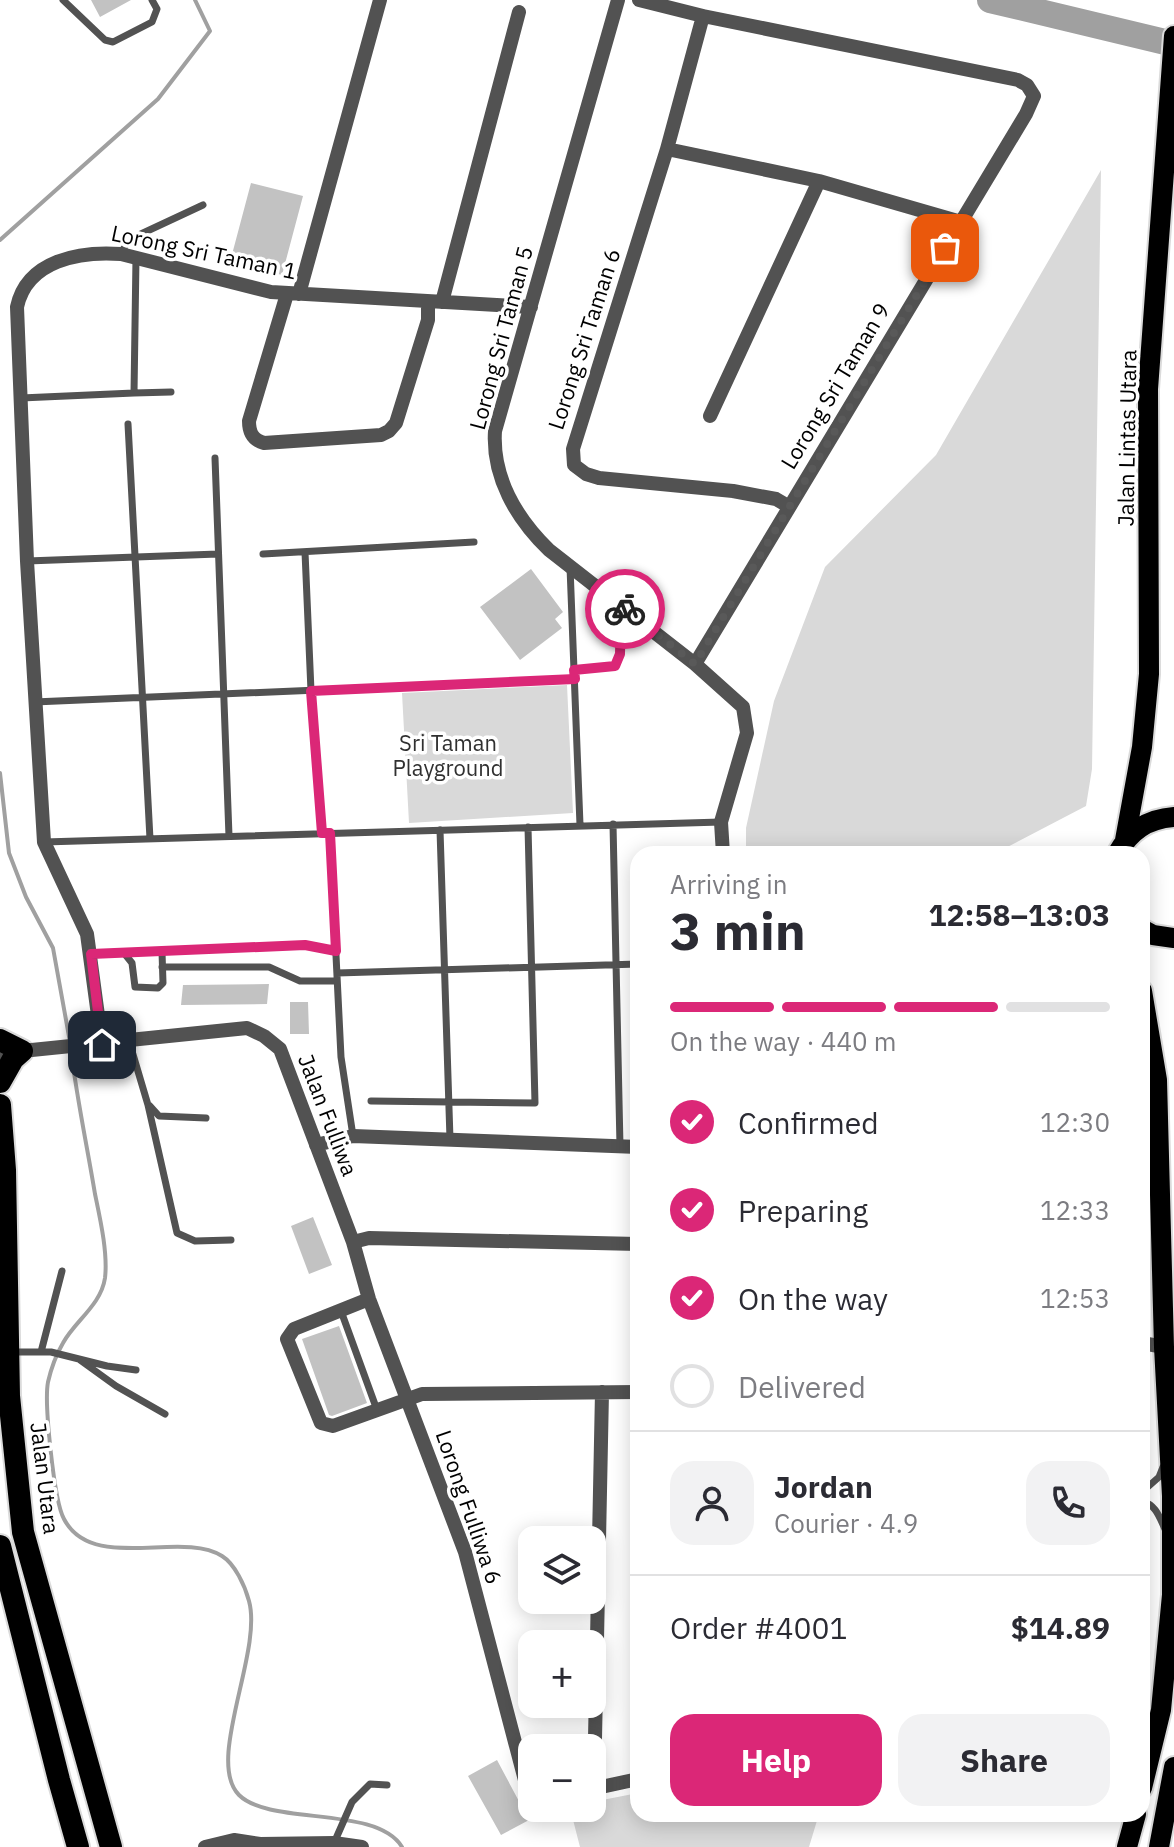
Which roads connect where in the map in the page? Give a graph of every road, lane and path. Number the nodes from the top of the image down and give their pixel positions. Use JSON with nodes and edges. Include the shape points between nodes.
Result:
{"nodes":[{"id":1,"x":63,"y":0,"type":"edge"},
{"id":2,"x":152,"y":0,"type":"edge"},
{"id":3,"x":380,"y":0,"type":"edge"},
{"id":4,"x":618,"y":0,"type":"edge"},
{"id":5,"x":639,"y":0,"type":"edge"},
{"id":6,"x":519,"y":12,"type":"dead end"},
{"id":7,"x":703,"y":16,"type":"junction"},
{"id":8,"x":1174,"y":36,"type":"edge"},
{"id":9,"x":667,"y":149,"type":"junction"},
{"id":10,"x":819,"y":181,"type":"junction"},
{"id":11,"x":203,"y":205,"type":"dead end"},
{"id":12,"x":961,"y":222,"type":"junction"},
{"id":13,"x":128,"y":256,"type":"junction"},
{"id":14,"x":293,"y":294,"type":"junction"},
{"id":15,"x":435,"y":302,"type":"junction"},
{"id":16,"x":531,"y":307,"type":"junction"},
{"id":17,"x":171,"y":392,"type":"dead end"},
{"id":18,"x":134,"y":393,"type":"junction"},
{"id":19,"x":21,"y":398,"type":"junction"},
{"id":20,"x":710,"y":416,"type":"dead end"},
{"id":21,"x":128,"y":424,"type":"dead end"},
{"id":22,"x":215,"y":458,"type":"dead end"},
{"id":23,"x":788,"y":506,"type":"junction"},
{"id":24,"x":474,"y":542,"type":"dead end"},
{"id":25,"x":305,"y":552,"type":"junction"},
{"id":26,"x":218,"y":554,"type":"junction"},
{"id":27,"x":263,"y":554,"type":"dead end"},
{"id":28,"x":135,"y":557,"type":"junction"},
{"id":29,"x":27,"y":561,"type":"junction"},
{"id":30,"x":570,"y":565,"type":"junction"},
{"id":31,"x":621,"y":605,"type":"junction"},
{"id":32,"x":695,"y":664,"type":"junction"},
{"id":33,"x":574,"y":670,"type":"junction"},
{"id":34,"x":575,"y":679,"type":"junction"},
{"id":35,"x":311,"y":691,"type":"junction"},
{"id":36,"x":224,"y":694,"type":"junction"},
{"id":37,"x":142,"y":698,"type":"junction"},
{"id":38,"x":34,"y":702,"type":"junction"},
{"id":39,"x":1174,"y":817,"type":"edge"},
{"id":40,"x":721,"y":822,"type":"junction"},
{"id":41,"x":613,"y":824,"type":"junction"},
{"id":42,"x":580,"y":825,"type":"junction"},
{"id":43,"x":528,"y":827,"type":"junction"},
{"id":44,"x":440,"y":830,"type":"junction"},
{"id":45,"x":326,"y":833,"type":"junction"},
{"id":46,"x":229,"y":836,"type":"junction"},
{"id":47,"x":150,"y":839,"type":"junction"},
{"id":48,"x":44,"y":842,"type":"junction"},
{"id":49,"x":722,"y":846,"type":"edge"},
{"id":50,"x":1121,"y":846,"type":"edge"},
{"id":51,"x":1122,"y":846,"type":"edge"},
{"id":52,"x":1150,"y":933,"type":"edge"},
{"id":53,"x":1174,"y":938,"type":"edge"},
{"id":54,"x":336,"y":951,"type":"junction"},
{"id":55,"x":162,"y":952,"type":"junction"},
{"id":56,"x":124,"y":953,"type":"junction"},
{"id":57,"x":91,"y":954,"type":"junction"},
{"id":58,"x":616,"y":964,"type":"junction"},
{"id":59,"x":630,"y":964,"type":"edge"},
{"id":60,"x":162,"y":967,"type":"junction"},
{"id":61,"x":532,"y":967,"type":"junction"},
{"id":62,"x":445,"y":970,"type":"junction"},
{"id":63,"x":337,"y":977,"type":"junction"},
{"id":64,"x":1150,"y":1038,"type":"edge"},
{"id":65,"x":0,"y":1040,"type":"edge"},
{"id":66,"x":129,"y":1041,"type":"junction"},
{"id":67,"x":102,"y":1045,"type":"junction"},
{"id":68,"x":11,"y":1054,"type":"edge"},
{"id":69,"x":1150,"y":1061,"type":"edge"},
{"id":70,"x":1157,"y":1080,"type":"junction"},
{"id":71,"x":0,"y":1082,"type":"edge"},
{"id":72,"x":371,"y":1101,"type":"dead end"},
{"id":73,"x":449,"y":1103,"type":"junction"},
{"id":74,"x":0,"y":1105,"type":"edge"},
{"id":75,"x":148,"y":1105,"type":"junction"},
{"id":76,"x":206,"y":1118,"type":"dead end"},
{"id":77,"x":353,"y":1136,"type":"junction"},
{"id":78,"x":450,"y":1142,"type":"junction"},
{"id":79,"x":316,"y":1145,"type":"junction"},
{"id":80,"x":620,"y":1146,"type":"junction"},
{"id":81,"x":630,"y":1147,"type":"edge"},
{"id":82,"x":231,"y":1240,"type":"dead end"},
{"id":83,"x":353,"y":1242,"type":"junction"},
{"id":84,"x":630,"y":1244,"type":"edge"},
{"id":85,"x":62,"y":1271,"type":"dead end"},
{"id":86,"x":369,"y":1299,"type":"junction"},
{"id":87,"x":340,"y":1309,"type":"junction"},
{"id":88,"x":1150,"y":1344,"type":"edge"},
{"id":89,"x":1164,"y":1347,"type":"junction"},
{"id":90,"x":8,"y":1352,"type":"junction"},
{"id":91,"x":41,"y":1352,"type":"junction"},
{"id":92,"x":75,"y":1357,"type":"junction"},
{"id":93,"x":136,"y":1370,"type":"dead end"},
{"id":94,"x":602,"y":1392,"type":"junction"},
{"id":95,"x":630,"y":1392,"type":"edge"},
{"id":96,"x":408,"y":1399,"type":"junction"},
{"id":97,"x":377,"y":1410,"type":"junction"},
{"id":98,"x":165,"y":1414,"type":"dead end"},
{"id":99,"x":1170,"y":1448,"type":"junction"},
{"id":100,"x":1150,"y":1485,"type":"edge"},
{"id":101,"x":1150,"y":1504,"type":"edge"},
{"id":102,"x":0,"y":1546,"type":"edge"},
{"id":103,"x":1172,"y":1546,"type":"edge"},
{"id":104,"x":594,"y":1734,"type":"edge"},
{"id":105,"x":518,"y":1754,"type":"edge"},
{"id":106,"x":1150,"y":1755,"type":"edge"},
{"id":107,"x":1174,"y":1767,"type":"edge"},
{"id":108,"x":630,"y":1781,"type":"edge"},
{"id":109,"x":387,"y":1785,"type":"dead end"},
{"id":110,"x":606,"y":1785,"type":"edge"},
{"id":111,"x":1134,"y":1822,"type":"edge"},
{"id":112,"x":334,"y":1843,"type":"junction"},
{"id":113,"x":111,"y":1846,"type":"edge"},
{"id":114,"x":1159,"y":1846,"type":"edge"},
{"id":115,"x":78,"y":1847,"type":"edge"},
{"id":116,"x":205,"y":1847,"type":"edge"},
{"id":117,"x":362,"y":1847,"type":"edge"},
{"id":118,"x":1127,"y":1847,"type":"edge"}],
"edges":[{"from":1,"to":2,"type":"lane","via":[[113,42],[152,22],[157,9]]},
{"from":3,"to":14,"type":"street"},
{"from":4,"to":16,"type":"street","name":"Lorong Sri Taman 5"},
{"from":5,"to":7,"type":"street"},
{"from":6,"to":15,"type":"street"},
{"from":7,"to":9,"type":"street","name":"Lorong Sri Taman 6"},
{"from":7,"to":12,"type":"street","name":"Lorong Sri Taman 9","via":[[1018,80],[1034,96]]},
{"from":8,"to":50,"type":"main road","name":"Jalan Lintas Utara","via":[[1148,389],[1149,674],[1142,747]]},
{"from":9,"to":10,"type":"street"},
{"from":9,"to":23,"type":"street","name":"Lorong Sri Taman 6","via":[[573,449],[574,465],[599,478],[733,491]]},
{"from":10,"to":12,"type":"street"},
{"from":10,"to":20,"type":"street"},
{"from":11,"to":13,"type":"lane","via":[[128,240]]},
{"from":12,"to":23,"type":"street","name":"Lorong Sri Taman 9"},
{"from":13,"to":14,"type":"street","name":"Lorong Sri Taman 1"},
{"from":13,"to":18,"type":"lane"},
{"from":13,"to":19,"type":"street","name":"Lorong Sri Taman 1","via":[[81,253],[63,259],[30,279],[20,292]]},
{"from":14,"to":15,"type":"street","name":"Lorong Sri Taman 1"},
{"from":14,"to":15,"type":"street","via":[[249,421],[252,435],[264,443],[389,431]]},
{"from":15,"to":16,"type":"street","name":"Lorong Sri Taman 1"},
{"from":16,"to":30,"type":"street","name":"Lorong Sri Taman 5","via":[[495,431],[496,458],[504,487],[528,530]]},
{"from":17,"to":18,"type":"lane"},
{"from":18,"to":19,"type":"lane"},
{"from":19,"to":29,"type":"street","name":"Lorong Sri Taman 1"},
{"from":21,"to":28,"type":"lane"},
{"from":22,"to":26,"type":"lane"},
{"from":23,"to":32,"type":"street","name":"Lorong Sri Taman 9"},
{"from":24,"to":25,"type":"lane"},
{"from":25,"to":27,"type":"lane"},
{"from":25,"to":35,"type":"lane"},
{"from":26,"to":28,"type":"lane"},
{"from":26,"to":36,"type":"lane"},
{"from":28,"to":29,"type":"lane"},
{"from":28,"to":37,"type":"lane"},
{"from":29,"to":38,"type":"street","name":"Lorong Sri Taman 1"},
{"from":30,"to":31,"type":"street","name":"Lorong Sri Taman 5"},
{"from":30,"to":33,"type":"lane"},
{"from":31,"to":32,"type":"street","name":"Lorong Sri Taman 5"},
{"from":31,"to":33,"type":"lane","via":[[615,666]]},
{"from":32,"to":40,"type":"street","name":"Lorong Sri Taman 5","via":[[738,700],[748,723]]},
{"from":33,"to":34,"type":"lane"},
{"from":34,"to":35,"type":"lane"},
{"from":34,"to":42,"type":"lane"},
{"from":35,"to":36,"type":"lane"},
{"from":35,"to":45,"type":"lane"},
{"from":36,"to":37,"type":"lane"},
{"from":36,"to":46,"type":"lane"},
{"from":37,"to":38,"type":"lane"},
{"from":37,"to":47,"type":"lane"},
{"from":38,"to":48,"type":"street","name":"Lorong Sri Taman 1"},
{"from":39,"to":51,"type":"main road","via":[[1140,826]]},
{"from":40,"to":41,"type":"lane"},
{"from":40,"to":49,"type":"street","name":"Lorong Sri Taman 5"},
{"from":41,"to":42,"type":"lane"},
{"from":41,"to":58,"type":"lane"},
{"from":42,"to":43,"type":"lane"},
{"from":43,"to":44,"type":"lane"},
{"from":43,"to":61,"type":"lane"},
{"from":44,"to":45,"type":"lane"},
{"from":44,"to":62,"type":"lane"},
{"from":45,"to":46,"type":"lane"},
{"from":45,"to":54,"type":"lane"},
{"from":46,"to":47,"type":"lane"},
{"from":47,"to":48,"type":"lane"},
{"from":48,"to":57,"type":"street","name":"Lorong Sri Taman 1","via":[[87,934]]},
{"from":52,"to":53,"type":"main road"},
{"from":54,"to":55,"type":"lane","via":[[305,945]]},
{"from":54,"to":63,"type":"lane"},
{"from":55,"to":56,"type":"lane"},
{"from":55,"to":60,"type":"lane"},
{"from":56,"to":57,"type":"lane"},
{"from":56,"to":60,"type":"lane","via":[[132,963],[135,987],[162,987]]},
{"from":57,"to":67,"type":"street","name":"Lorong Sri Taman 1"},
{"from":58,"to":59,"type":"lane"},
{"from":58,"to":61,"type":"lane"},
{"from":58,"to":80,"type":"lane"},
{"from":60,"to":63,"type":"lane","via":[[269,967],[300,981]]},
{"from":61,"to":62,"type":"lane"},
{"from":61,"to":73,"type":"lane","via":[[535,1103]]},
{"from":62,"to":63,"type":"lane"},
{"from":62,"to":73,"type":"lane"},
{"from":63,"to":77,"type":"lane","via":[[341,1057]]},
{"from":64,"to":70,"type":"main road"},
{"from":65,"to":68,"type":"highway"},
{"from":66,"to":67,"type":"street","name":"Jalan Fulliwa"},
{"from":66,"to":75,"type":"lane"},
{"from":66,"to":79,"type":"street","name":"Jalan Fulliwa","via":[[247,1028],[264,1036],[280,1049]]},
{"from":67,"to":68,"type":"street","name":"Jalan Fulliwa"},
{"from":68,"to":71,"type":"highway"},
{"from":69,"to":70,"type":"main road"},
{"from":70,"to":89,"type":"main road"},
{"from":72,"to":73,"type":"lane"},
{"from":73,"to":78,"type":"lane"},
{"from":74,"to":90,"type":"highway","name":"Jalan Utara"},
{"from":75,"to":76,"type":"lane","via":[[159,1116]]},
{"from":75,"to":82,"type":"lane","via":[[177,1233],[195,1241]]},
{"from":77,"to":78,"type":"street"},
{"from":77,"to":79,"type":"street"},
{"from":78,"to":80,"type":"street"},
{"from":79,"to":83,"type":"street","name":"Jalan Fulliwa"},
{"from":80,"to":81,"type":"street"},
{"from":83,"to":84,"type":"street","via":[[369,1238]]},
{"from":83,"to":86,"type":"street","name":"Lorong Fulliwa 6"},
{"from":85,"to":91,"type":"lane"},
{"from":86,"to":87,"type":"street"},
{"from":86,"to":96,"type":"street","name":"Lorong Fulliwa 6"},
{"from":87,"to":97,"type":"lane"},
{"from":87,"to":97,"type":"street","via":[[294,1329],[287,1339],[321,1423],[333,1426]]},
{"from":88,"to":89,"type":"street"},
{"from":89,"to":99,"type":"main road"},
{"from":90,"to":91,"type":"lane"},
{"from":90,"to":113,"type":"highway","name":"Jalan Utara","via":[[23,1532]]},
{"from":91,"to":92,"type":"lane"},
{"from":92,"to":93,"type":"lane"},
{"from":92,"to":98,"type":"lane"},
{"from":94,"to":95,"type":"street"},
{"from":94,"to":96,"type":"street","via":[[422,1394]]},
{"from":94,"to":104,"type":"street"},
{"from":96,"to":97,"type":"street"},
{"from":96,"to":105,"type":"street","name":"Lorong Fulliwa 6","via":[[465,1552]]},
{"from":99,"to":100,"type":"lane","via":[[1159,1477]]},
{"from":99,"to":103,"type":"main road"},
{"from":101,"to":103,"type":"lane"},
{"from":102,"to":115,"type":"highway"},
{"from":103,"to":106,"type":"main road","via":[[1161,1710]]},
{"from":107,"to":114,"type":"main road"},
{"from":108,"to":110,"type":"street"},
{"from":109,"to":112,"type":"lane","via":[[370,1784],[352,1802]]},
{"from":111,"to":118,"type":"main road"},
{"from":112,"to":116,"type":"street","via":[[234,1840]]},
{"from":112,"to":117,"type":"street"}]}
